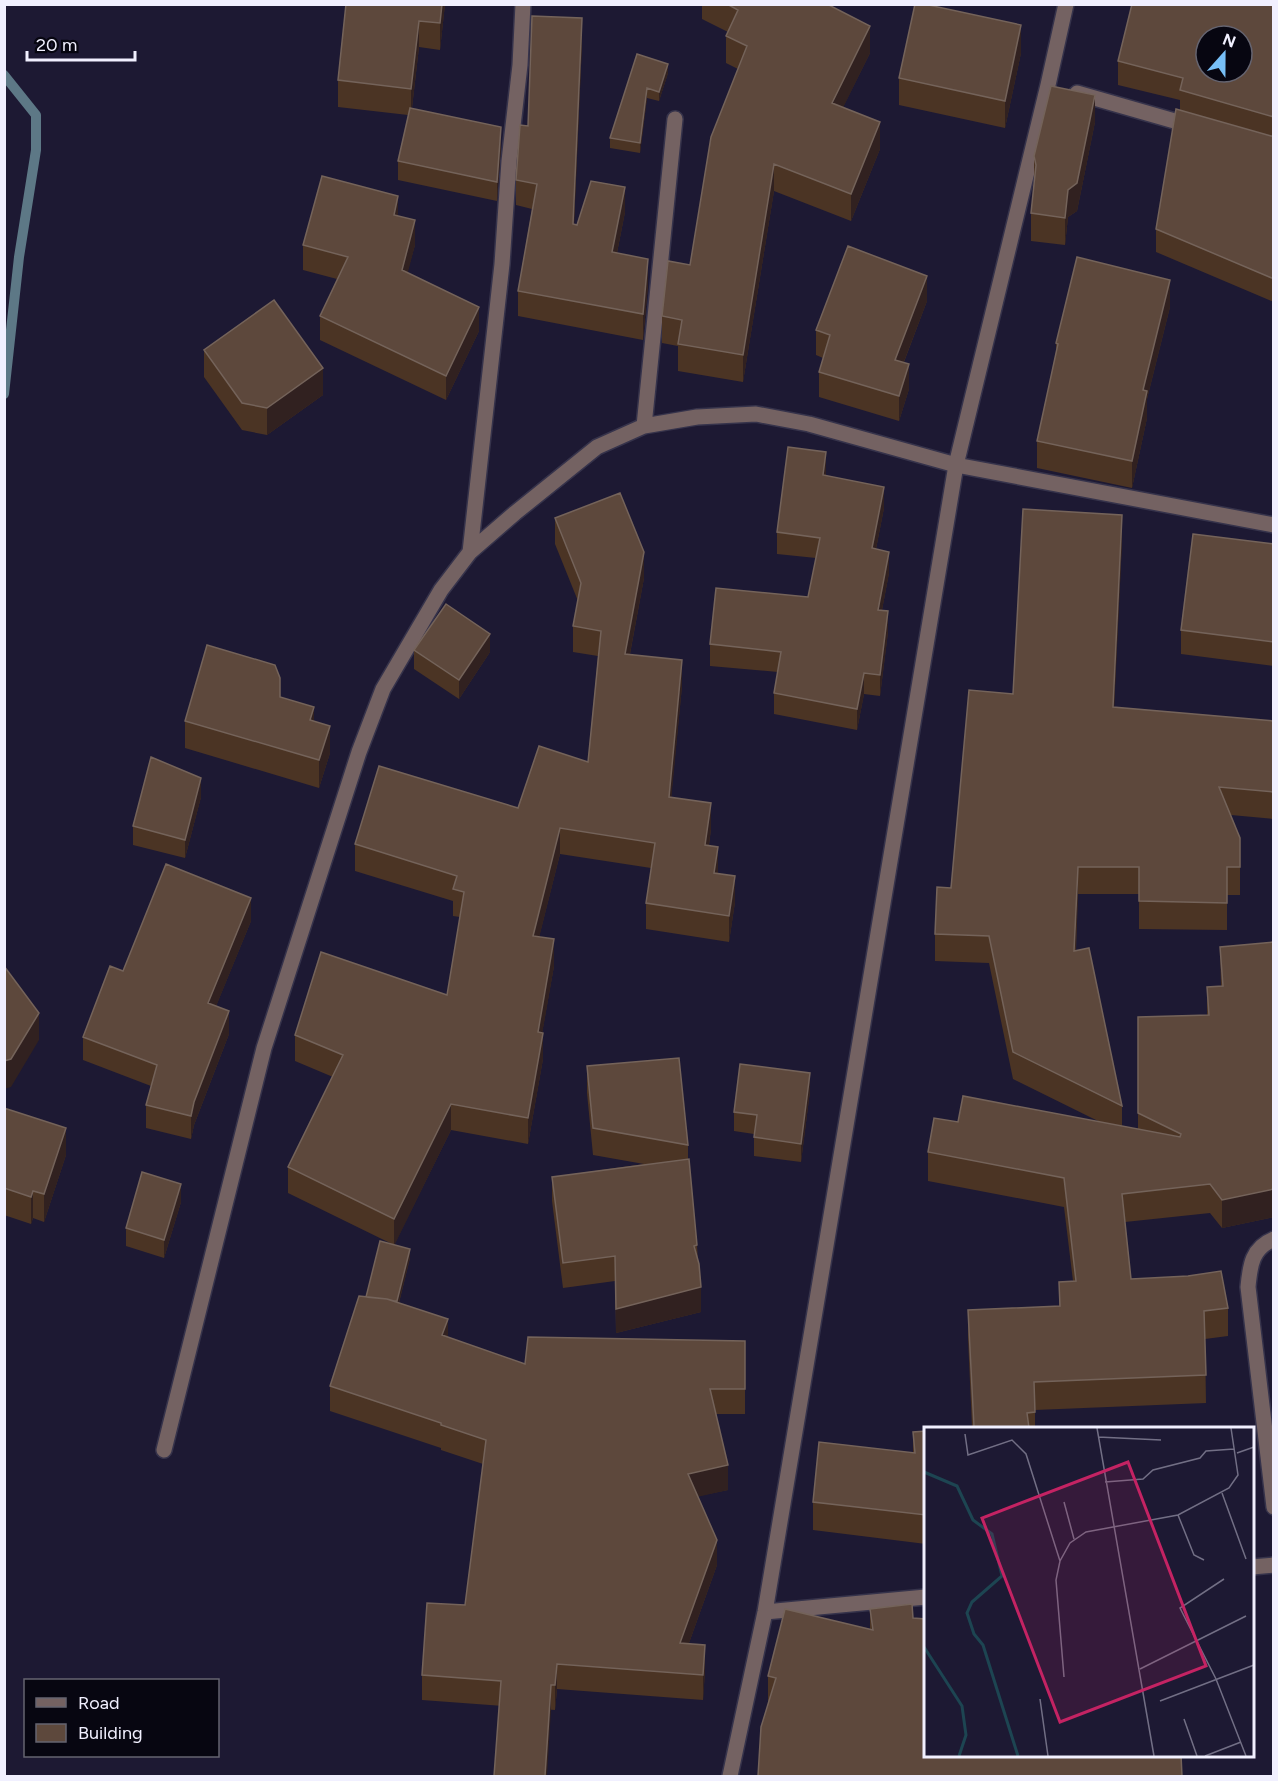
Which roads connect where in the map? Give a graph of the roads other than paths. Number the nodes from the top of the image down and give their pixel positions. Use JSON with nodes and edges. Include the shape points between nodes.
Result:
{"nodes":[{"id":1,"x":524,"y":4,"type":"edge"},
{"id":2,"x":1066,"y":4,"type":"edge"},
{"id":3,"x":1048,"y":85,"type":"junction"},
{"id":4,"x":675,"y":119,"type":"dead end"},
{"id":5,"x":1206,"y":130,"type":"edge"},
{"id":6,"x":644,"y":426,"type":"junction"},
{"id":7,"x":956,"y":465,"type":"junction"},
{"id":8,"x":1274,"y":525,"type":"edge"},
{"id":9,"x":470,"y":552,"type":"junction"},
{"id":10,"x":1274,"y":1239,"type":"edge"},
{"id":11,"x":164,"y":1450,"type":"dead end"},
{"id":12,"x":1274,"y":1507,"type":"edge"},
{"id":13,"x":1274,"y":1565,"type":"edge"},
{"id":14,"x":1254,"y":1567,"type":"edge"},
{"id":15,"x":924,"y":1597,"type":"edge"},
{"id":16,"x":765,"y":1612,"type":"junction"},
{"id":17,"x":730,"y":1776,"type":"edge"}],
"edges":[{"from":1,"to":9,"type":"street","via":[[502,264]]},
{"from":2,"to":3,"type":"street"},
{"from":3,"to":5,"type":"street"},
{"from":3,"to":7,"type":"street"},
{"from":4,"to":6,"type":"street"},
{"from":6,"to":7,"type":"street","via":[[697,417],[756,414],[809,424]]},
{"from":6,"to":9,"type":"street","via":[[597,447]]},
{"from":7,"to":8,"type":"street"},
{"from":7,"to":16,"type":"street"},
{"from":9,"to":11,"type":"street","via":[[441,590],[384,689],[359,752],[264,1048]]},
{"from":10,"to":12,"type":"street","via":[[1262,1244],[1250,1265],[1248,1287]]},
{"from":13,"to":14,"type":"street"},
{"from":15,"to":16,"type":"street"},
{"from":16,"to":17,"type":"street"}]}
